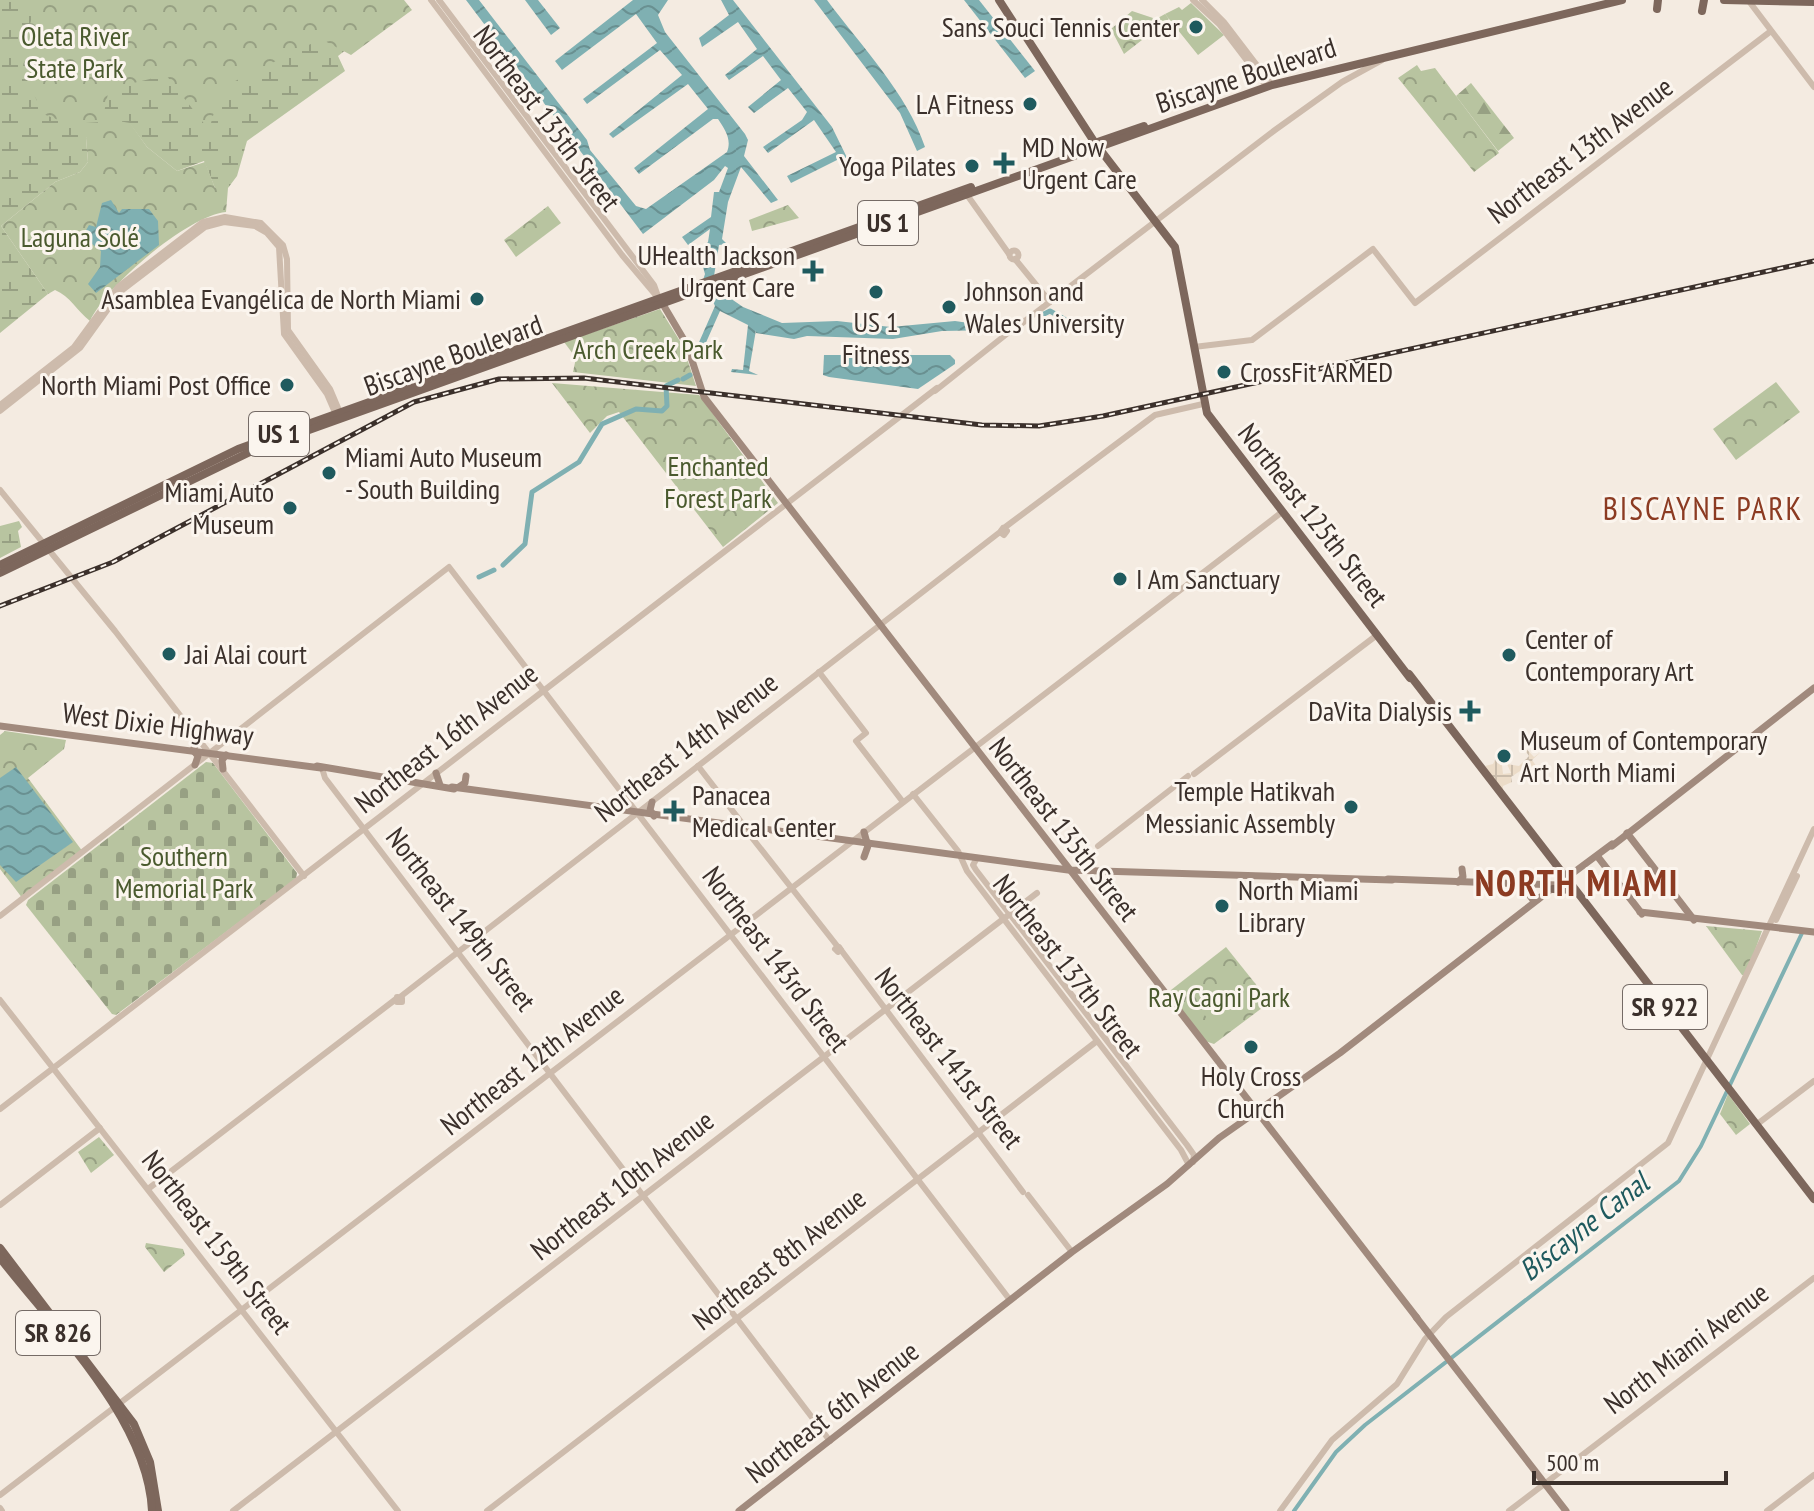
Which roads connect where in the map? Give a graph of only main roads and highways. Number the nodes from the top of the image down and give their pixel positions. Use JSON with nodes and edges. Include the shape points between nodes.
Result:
{"nodes":[{"id":1,"x":999,"y":0,"type":"edge"},
{"id":2,"x":1595,"y":0,"type":"edge"},
{"id":3,"x":1622,"y":0,"type":"edge"},
{"id":4,"x":1704,"y":0,"type":"edge"},
{"id":5,"x":1724,"y":0,"type":"edge"},
{"id":6,"x":1748,"y":0,"type":"edge"},
{"id":7,"x":1761,"y":1,"type":"edge"},
{"id":8,"x":1814,"y":2,"type":"edge"},
{"id":9,"x":1702,"y":11,"type":"dead end"},
{"id":10,"x":1757,"y":12,"type":"road end"},
{"id":11,"x":1387,"y":52,"type":"junction"},
{"id":12,"x":1268,"y":84,"type":"junction"},
{"id":13,"x":1223,"y":98,"type":"junction"},
{"id":14,"x":1214,"y":106,"type":"junction"},
{"id":15,"x":1076,"y":118,"type":"junction"},
{"id":16,"x":1086,"y":136,"type":"junction"},
{"id":17,"x":1097,"y":146,"type":"junction"},
{"id":18,"x":1081,"y":148,"type":"junction"},
{"id":19,"x":965,"y":193,"type":"junction"},
{"id":20,"x":926,"y":206,"type":"junction"},
{"id":21,"x":716,"y":282,"type":"junction"},
{"id":22,"x":661,"y":301,"type":"junction"},
{"id":23,"x":383,"y":399,"type":"junction"},
{"id":24,"x":339,"y":416,"type":"junction"},
{"id":25,"x":182,"y":479,"type":"junction"},
{"id":26,"x":116,"y":512,"type":"junction"},
{"id":27,"x":47,"y":545,"type":"junction"},
{"id":28,"x":0,"y":565,"type":"edge"},
{"id":29,"x":0,"y":573,"type":"edge"},
{"id":30,"x":1814,"y":691,"type":"edge"},
{"id":31,"x":0,"y":726,"type":"edge"},
{"id":32,"x":199,"y":738,"type":"road end"},
{"id":33,"x":193,"y":750,"type":"junction"},
{"id":34,"x":226,"y":755,"type":"junction"},
{"id":35,"x":195,"y":765,"type":"road end"},
{"id":36,"x":223,"y":769,"type":"road end"},
{"id":37,"x":436,"y":773,"type":"road end"},
{"id":38,"x":466,"y":776,"type":"dead end"},
{"id":39,"x":440,"y":785,"type":"junction"},
{"id":40,"x":455,"y":787,"type":"junction"},
{"id":41,"x":652,"y":802,"type":"road end"},
{"id":42,"x":682,"y":808,"type":"dead end"},
{"id":43,"x":735,"y":814,"type":"road end"},
{"id":44,"x":654,"y":816,"type":"junction"},
{"id":45,"x":675,"y":817,"type":"junction"},
{"id":46,"x":730,"y":826,"type":"junction"},
{"id":47,"x":760,"y":829,"type":"junction"},
{"id":48,"x":843,"y":830,"type":"dead end"},
{"id":49,"x":864,"y":832,"type":"road end"},
{"id":50,"x":1627,"y":833,"type":"junction"},
{"id":51,"x":753,"y":838,"type":"road end"},
{"id":52,"x":838,"y":840,"type":"junction"},
{"id":53,"x":868,"y":843,"type":"junction"},
{"id":54,"x":951,"y":843,"type":"road end"},
{"id":55,"x":1612,"y":844,"type":"junction"},
{"id":56,"x":840,"y":851,"type":"road end"},
{"id":57,"x":1003,"y":852,"type":"dead end"},
{"id":58,"x":946,"y":854,"type":"junction"},
{"id":59,"x":1058,"y":856,"type":"junction"},
{"id":60,"x":864,"y":857,"type":"dead end"},
{"id":61,"x":1598,"y":857,"type":"junction"},
{"id":62,"x":997,"y":860,"type":"junction"},
{"id":63,"x":1590,"y":861,"type":"junction"},
{"id":64,"x":949,"y":864,"type":"dead end"},
{"id":65,"x":1028,"y":864,"type":"junction"},
{"id":66,"x":1051,"y":867,"type":"junction"},
{"id":67,"x":1462,"y":869,"type":"dead end"},
{"id":68,"x":1068,"y":870,"type":"junction"},
{"id":69,"x":1083,"y":870,"type":"junction"},
{"id":70,"x":1023,"y":875,"type":"dead end"},
{"id":71,"x":1258,"y":876,"type":"junction"},
{"id":72,"x":1286,"y":877,"type":"junction"},
{"id":73,"x":1077,"y":882,"type":"junction"},
{"id":74,"x":1461,"y":882,"type":"junction"},
{"id":75,"x":1558,"y":884,"type":"junction"},
{"id":76,"x":1574,"y":890,"type":"junction"},
{"id":77,"x":1537,"y":900,"type":"junction"},
{"id":78,"x":1685,"y":908,"type":"junction"},
{"id":79,"x":1675,"y":917,"type":"junction"},
{"id":80,"x":1694,"y":920,"type":"junction"},
{"id":81,"x":1814,"y":932,"type":"edge"},
{"id":82,"x":1442,"y":972,"type":"junction"},
{"id":83,"x":1321,"y":1064,"type":"junction"},
{"id":84,"x":1256,"y":1114,"type":"junction"},
{"id":85,"x":1814,"y":1199,"type":"edge"},
{"id":86,"x":1134,"y":1208,"type":"junction"},
{"id":87,"x":0,"y":1248,"type":"edge"},
{"id":88,"x":1071,"y":1256,"type":"junction"},
{"id":89,"x":0,"y":1258,"type":"edge"},
{"id":90,"x":1041,"y":1277,"type":"junction"},
{"id":91,"x":28,"y":1294,"type":"junction"},
{"id":92,"x":1021,"y":1296,"type":"junction"},
{"id":93,"x":39,"y":1299,"type":"junction"},
{"id":94,"x":1010,"y":1300,"type":"junction"},
{"id":95,"x":989,"y":1322,"type":"junction"},
{"id":96,"x":62,"y":1338,"type":"junction"},
{"id":97,"x":73,"y":1343,"type":"junction"},
{"id":98,"x":951,"y":1348,"type":"junction"},
{"id":99,"x":118,"y":1405,"type":"junction"},
{"id":100,"x":151,"y":1478,"type":"junction"},
{"id":101,"x":1546,"y":1482,"type":"junction"},
{"id":102,"x":152,"y":1511,"type":"edge"},
{"id":103,"x":158,"y":1511,"type":"edge"},
{"id":104,"x":739,"y":1511,"type":"edge"},
{"id":105,"x":1568,"y":1511,"type":"edge"}],
"edges":[{"from":1,"to":15,"type":"main road","number":"SR 922"},
{"from":2,"to":11,"type":"main road","name":"Biscayne Boulevard","number":"US 1"},
{"from":3,"to":11,"type":"main road","name":"Biscayne Boulevard","number":"US 1"},
{"from":4,"to":9,"type":"main road"},
{"from":5,"to":6,"type":"main road"},
{"from":6,"to":7,"type":"main road"},
{"from":7,"to":8,"type":"main road"},
{"from":7,"to":10,"type":"main road"},
{"from":11,"to":12,"type":"main road","name":"Biscayne Boulevard","number":"US 1"},
{"from":12,"to":13,"type":"main road","name":"Biscayne Boulevard","number":"US 1"},
{"from":12,"to":14,"type":"main road","name":"Biscayne Boulevard","number":"US 1"},
{"from":13,"to":14,"type":"main road"},
{"from":13,"to":17,"type":"main road","name":"Biscayne Boulevard","number":"US 1"},
{"from":14,"to":17,"type":"main road","name":"Biscayne Boulevard","number":"US 1"},
{"from":15,"to":16,"type":"main road","number":"SR 922"},
{"from":15,"to":17,"type":"main road","number":"SR 922"},
{"from":16,"to":17,"type":"main road","number":"SR 922"},
{"from":16,"to":18,"type":"main road"},
{"from":17,"to":18,"type":"main road","name":"Biscayne Boulevard","number":"US 1"},
{"from":17,"to":19,"type":"main road","name":"Biscayne Boulevard","number":"US 1"},
{"from":17,"to":75,"type":"main road","name":"Northeast 125th Street","number":"SR 922","via":[[1177,253],[1203,404]]},
{"from":18,"to":19,"type":"main road","name":"Biscayne Boulevard","number":"US 1"},
{"from":19,"to":20,"type":"main road","name":"Biscayne Boulevard","number":"US 1"},
{"from":19,"to":20,"type":"main road","name":"Biscayne Boulevard","number":"US 1"},
{"from":20,"to":21,"type":"main road","name":"Biscayne Boulevard","number":"US 1"},
{"from":20,"to":21,"type":"main road","name":"Biscayne Boulevard","number":"US 1"},
{"from":21,"to":22,"type":"main road","name":"Biscayne Boulevard","number":"US 1"},
{"from":22,"to":23,"type":"main road","name":"Biscayne Boulevard","number":"US 1"},
{"from":22,"to":59,"type":"main road","name":"Northeast 135th Street","via":[[687,345],[708,402]]},
{"from":23,"to":24,"type":"main road","name":"Biscayne Boulevard","number":"US 1"},
{"from":23,"to":24,"type":"main road","name":"Biscayne Boulevard","number":"US 1","via":[[366,410]]},
{"from":24,"to":25,"type":"main road","name":"Biscayne Boulevard","number":"US 1"},
{"from":24,"to":25,"type":"main road","name":"Biscayne Boulevard","number":"US 1"},
{"from":25,"to":26,"type":"main road","name":"Biscayne Boulevard","number":"US 1"},
{"from":25,"to":26,"type":"main road","name":"Biscayne Boulevard","number":"US 1"},
{"from":26,"to":27,"type":"main road","name":"Biscayne Boulevard","number":"US 1"},
{"from":27,"to":28,"type":"main road","name":"Biscayne Boulevard","number":"US 1"},
{"from":27,"to":29,"type":"main road","name":"Biscayne Boulevard","number":"US 1"},
{"from":30,"to":50,"type":"main road","name":"Northeast 6th Avenue"},
{"from":31,"to":33,"type":"main road","name":"West Dixie Highway"},
{"from":32,"to":33,"type":"main road"},
{"from":33,"to":34,"type":"main road","name":"West Dixie Highway"},
{"from":33,"to":35,"type":"main road","via":[[198,756]]},
{"from":34,"to":36,"type":"main road"},
{"from":34,"to":39,"type":"main road","name":"West Dixie Highway"},
{"from":37,"to":39,"type":"main road"},
{"from":38,"to":40,"type":"main road","via":[[465,783]]},
{"from":39,"to":40,"type":"main road","name":"West Dixie Highway"},
{"from":40,"to":44,"type":"main road","name":"West Dixie Highway"},
{"from":41,"to":44,"type":"main road"},
{"from":42,"to":45,"type":"main road"},
{"from":43,"to":46,"type":"main road"},
{"from":44,"to":45,"type":"main road","name":"West Dixie Highway"},
{"from":45,"to":46,"type":"main road","name":"West Dixie Highway"},
{"from":46,"to":47,"type":"main road","name":"West Dixie Highway"},
{"from":47,"to":51,"type":"main road"},
{"from":47,"to":52,"type":"main road","name":"West Dixie Highway"},
{"from":48,"to":52,"type":"main road"},
{"from":49,"to":53,"type":"main road"},
{"from":50,"to":55,"type":"main road","name":"Northeast 6th Avenue"},
{"from":50,"to":78,"type":"main road"},
{"from":52,"to":53,"type":"main road","name":"West Dixie Highway"},
{"from":52,"to":56,"type":"main road"},
{"from":53,"to":58,"type":"main road","name":"West Dixie Highway"},
{"from":53,"to":60,"type":"main road"},
{"from":54,"to":58,"type":"main road"},
{"from":55,"to":61,"type":"main road","name":"Northeast 6th Avenue"},
{"from":55,"to":63,"type":"main road","name":"Northeast 6th Avenue"},
{"from":57,"to":62,"type":"main road"},
{"from":58,"to":62,"type":"main road","name":"West Dixie Highway"},
{"from":58,"to":64,"type":"main road"},
{"from":59,"to":66,"type":"main road"},
{"from":59,"to":68,"type":"main road","name":"Northeast 135th Street"},
{"from":61,"to":63,"type":"main road","name":"Northeast 6th Avenue"},
{"from":61,"to":79,"type":"main road","via":[[1642,914]]},
{"from":62,"to":65,"type":"main road","name":"West Dixie Highway"},
{"from":63,"to":75,"type":"main road","name":"Northeast 6th Avenue"},
{"from":65,"to":66,"type":"main road","name":"West Dixie Highway"},
{"from":65,"to":70,"type":"main road"},
{"from":66,"to":68,"type":"main road","name":"West Dixie Highway"},
{"from":67,"to":74,"type":"main road"},
{"from":68,"to":69,"type":"main road","name":"West Dixie Highway"},
{"from":68,"to":73,"type":"main road","name":"Northeast 135th Street"},
{"from":69,"to":71,"type":"main road","name":"West Dixie Highway"},
{"from":69,"to":73,"type":"main road"},
{"from":71,"to":72,"type":"main road","name":"West Dixie Highway"},
{"from":71,"to":72,"type":"main road","name":"West Dixie Highway"},
{"from":72,"to":74,"type":"main road","name":"West Dixie Highway"},
{"from":73,"to":84,"type":"main road","name":"Northeast 135th Street"},
{"from":74,"to":75,"type":"main road","name":"West Dixie Highway"},
{"from":74,"to":77,"type":"main road","name":"West Dixie Highway","via":[[1522,887]]},
{"from":75,"to":76,"type":"main road"},
{"from":75,"to":76,"type":"main road","name":"Northeast 125th Street","number":"SR 922"},
{"from":75,"to":77,"type":"main road","name":"Northeast 6th Avenue"},
{"from":76,"to":85,"type":"main road","name":"Northeast 125th Street","number":"SR 922"},
{"from":77,"to":82,"type":"main road","name":"Northeast 6th Avenue"},
{"from":78,"to":79,"type":"main road"},
{"from":78,"to":80,"type":"main road"},
{"from":79,"to":80,"type":"main road"},
{"from":80,"to":81,"type":"main road"},
{"from":82,"to":83,"type":"main road","name":"Northeast 6th Avenue"},
{"from":82,"to":83,"type":"main road","name":"Northeast 6th Avenue"},
{"from":83,"to":84,"type":"main road","name":"Northeast 6th Avenue"},
{"from":84,"to":86,"type":"main road","name":"Northeast 6th Avenue"},
{"from":84,"to":101,"type":"main road","name":"Northeast 135th Street"},
{"from":86,"to":88,"type":"main road","name":"Northeast 6th Avenue"},
{"from":86,"to":88,"type":"main road","name":"Northeast 6th Avenue"},
{"from":87,"to":93,"type":"main road","number":"SR 826"},
{"from":88,"to":90,"type":"main road","name":"Northeast 6th Avenue"},
{"from":88,"to":92,"type":"main road","name":"Northeast 6th Avenue"},
{"from":89,"to":91,"type":"main road","number":"SR 826"},
{"from":90,"to":92,"type":"main road"},
{"from":90,"to":94,"type":"main road","name":"Northeast 6th Avenue"},
{"from":91,"to":93,"type":"main road"},
{"from":91,"to":96,"type":"main road","number":"SR 826"},
{"from":92,"to":95,"type":"main road","name":"Northeast 6th Avenue"},
{"from":93,"to":97,"type":"main road","number":"SR 826"},
{"from":94,"to":95,"type":"main road"},
{"from":94,"to":98,"type":"main road","name":"Northeast 6th Avenue"},
{"from":95,"to":98,"type":"main road","name":"Northeast 6th Avenue"},
{"from":96,"to":97,"type":"main road"},
{"from":96,"to":99,"type":"main road","number":"SR 826"},
{"from":97,"to":99,"type":"main road","number":"SR 826"},
{"from":98,"to":104,"type":"main road","name":"Northeast 6th Avenue"},
{"from":99,"to":100,"type":"main road","number":"SR 826","via":[[143,1442]]},
{"from":100,"to":102,"type":"main road","number":"SR 826"},
{"from":100,"to":103,"type":"main road","number":"SR 826"},
{"from":101,"to":105,"type":"main road"},
{"from":101,"to":105,"type":"main road"}]}
